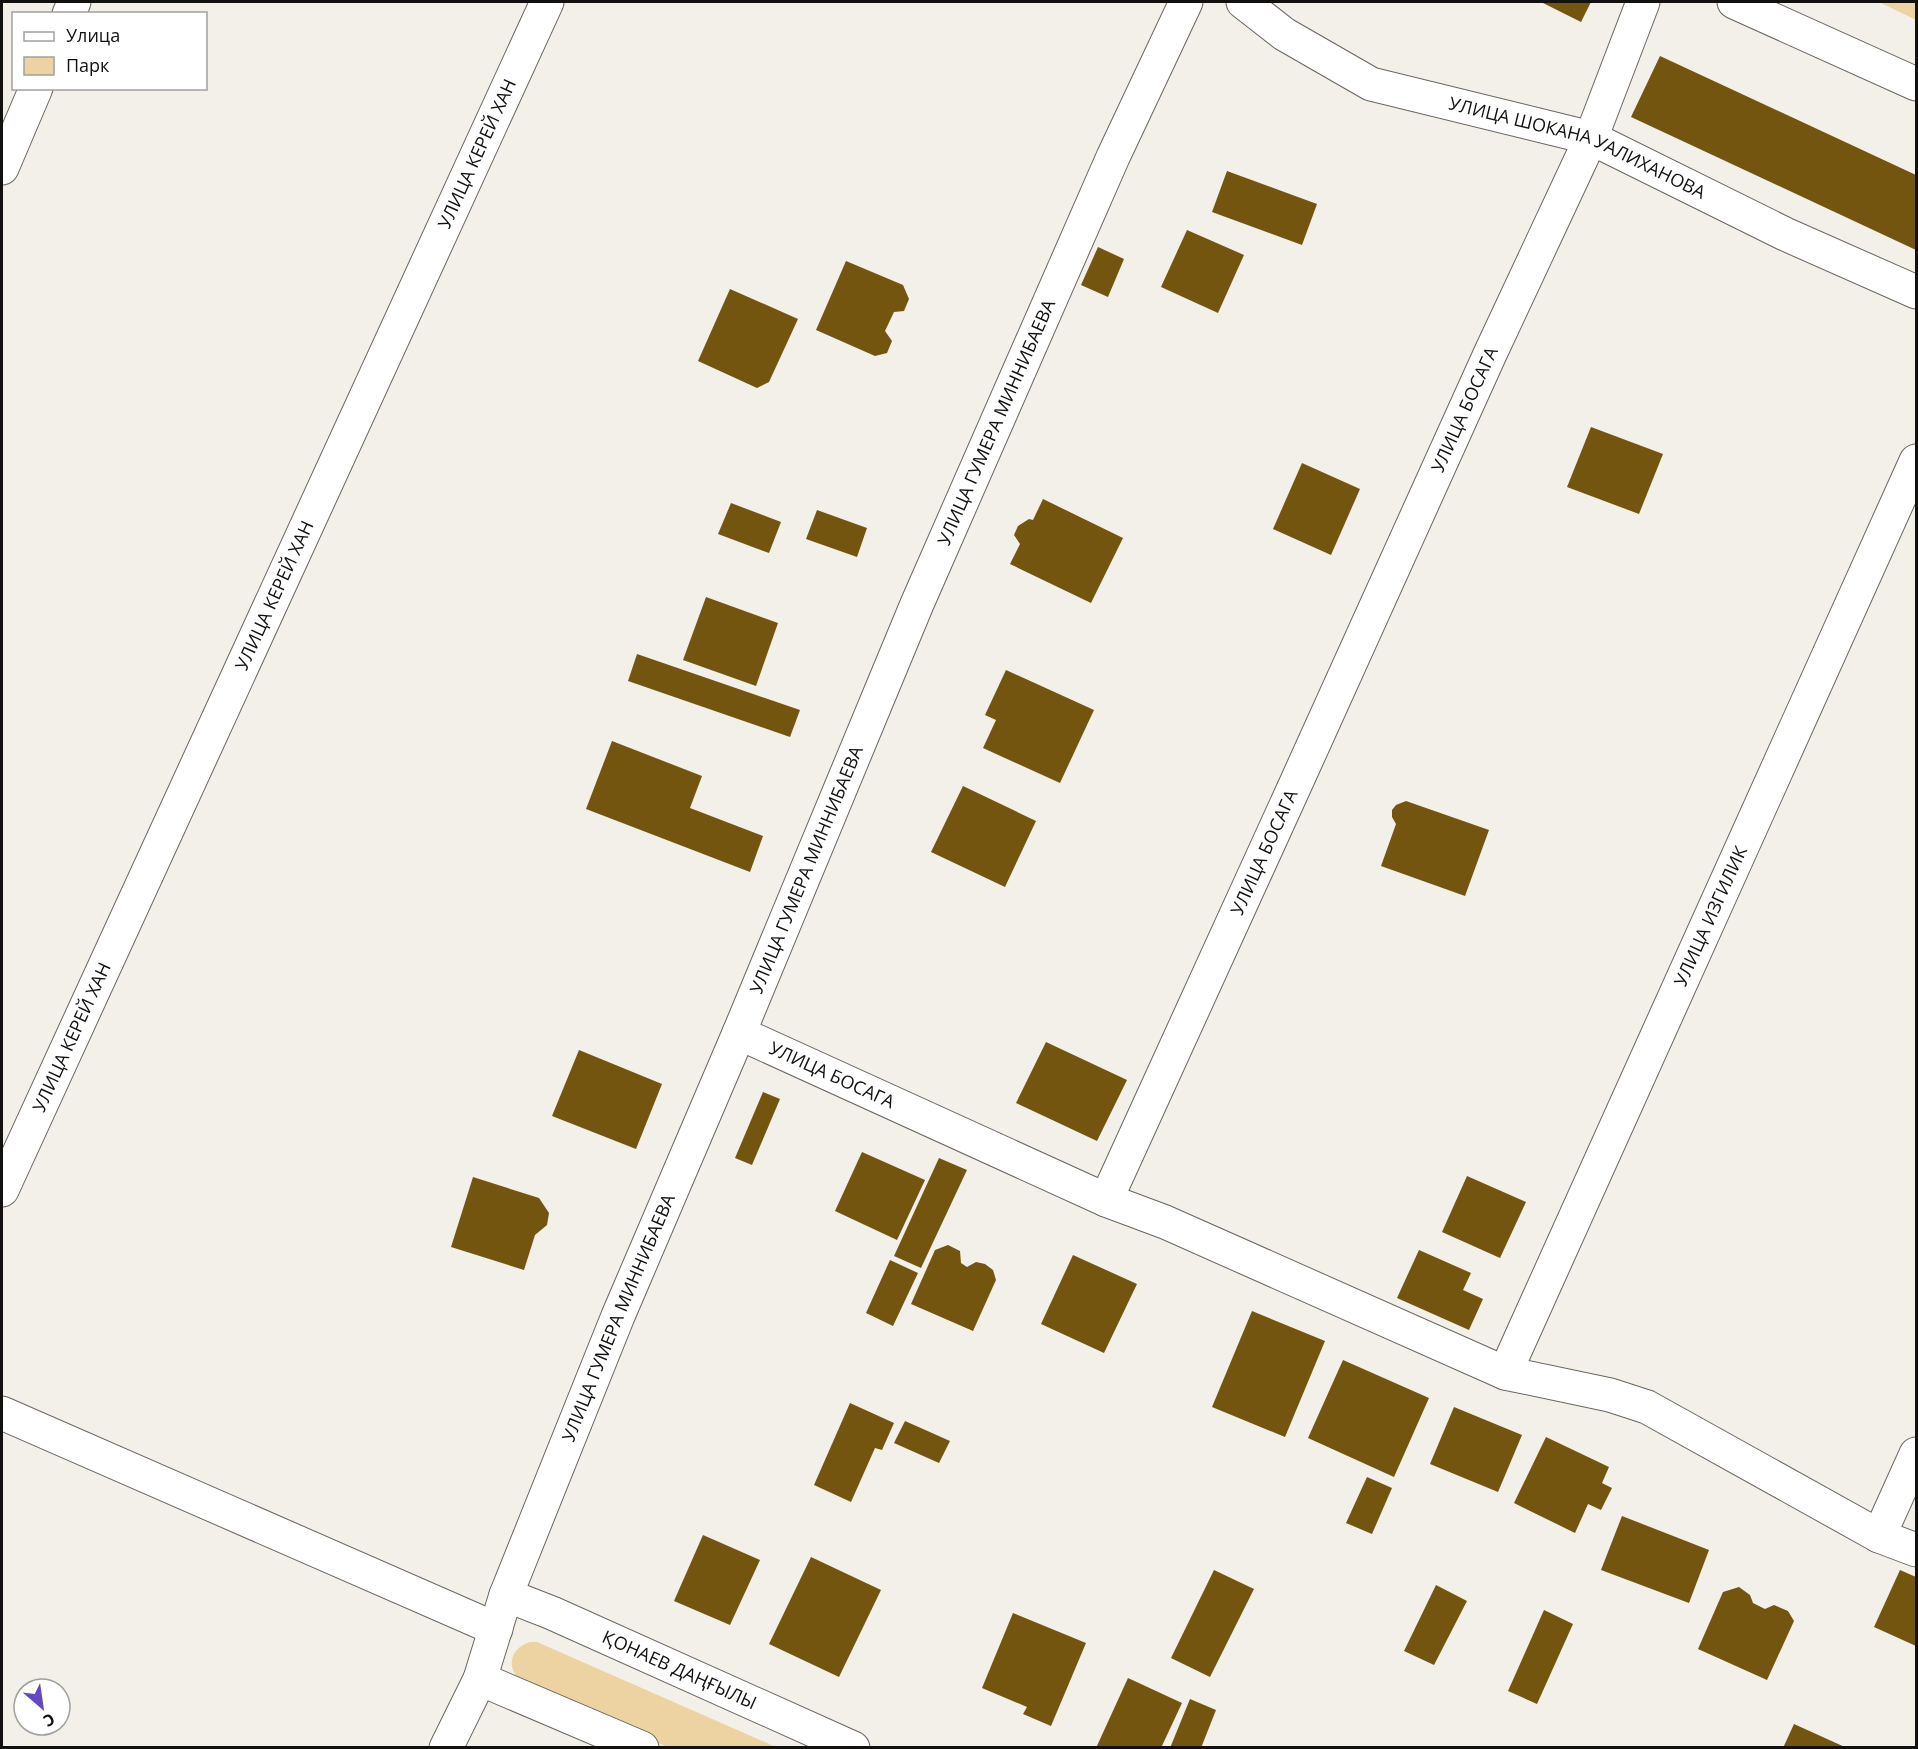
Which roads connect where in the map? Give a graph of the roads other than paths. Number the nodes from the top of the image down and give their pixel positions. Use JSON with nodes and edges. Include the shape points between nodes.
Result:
{"nodes":[{"id":1,"x":546,"y":2,"type":"edge"},
{"id":2,"x":1186,"y":2,"type":"edge"},
{"id":3,"x":1243,"y":2,"type":"edge"},
{"id":4,"x":1643,"y":2,"type":"edge"},
{"id":5,"x":1734,"y":2,"type":"edge"},
{"id":6,"x":1917,"y":84,"type":"edge"},
{"id":7,"x":35,"y":90,"type":"edge"},
{"id":8,"x":1591,"y":138,"type":"junction"},
{"id":9,"x":2,"y":168,"type":"edge"},
{"id":10,"x":1917,"y":292,"type":"edge"},
{"id":11,"x":1917,"y":461,"type":"edge"},
{"id":12,"x":739,"y":1033,"type":"junction"},
{"id":13,"x":2,"y":1190,"type":"edge"},
{"id":14,"x":1106,"y":1200,"type":"junction"},
{"id":15,"x":1505,"y":1372,"type":"junction"},
{"id":16,"x":2,"y":1413,"type":"edge"},
{"id":17,"x":1917,"y":1454,"type":"edge"},
{"id":18,"x":1880,"y":1536,"type":"junction"},
{"id":19,"x":1917,"y":1550,"type":"edge"},
{"id":20,"x":506,"y":1595,"type":"junction"},
{"id":21,"x":496,"y":1629,"type":"junction"},
{"id":22,"x":480,"y":1679,"type":"junction"},
{"id":23,"x":446,"y":1748,"type":"edge"},
{"id":24,"x":642,"y":1748,"type":"edge"},
{"id":25,"x":853,"y":1748,"type":"edge"}],
"edges":[{"from":1,"to":13,"type":"street","name":"УЛИЦА КЕРЕЙ ХАН"},
{"from":2,"to":12,"type":"street","name":"УЛИЦА ГУМЕРА МИННИБАЕВА","via":[[1113,157],[917,604]]},
{"from":3,"to":8,"type":"street","name":"УЛИЦА ШОКАНА УАЛИХАНОВА","via":[[1284,34],[1371,84]]},
{"from":4,"to":8,"type":"street","name":"УЛИЦА БОСАГА"},
{"from":5,"to":6,"type":"street"},
{"from":7,"to":9,"type":"street"},
{"from":8,"to":10,"type":"street","name":"УЛИЦА ШОКАНА УАЛИХАНОВА","via":[[1785,234]]},
{"from":8,"to":14,"type":"street","name":"УЛИЦА БОСАГА"},
{"from":11,"to":15,"type":"street","name":"УЛИЦА ИЗГИЛИК"},
{"from":12,"to":14,"type":"street","name":"УЛИЦА БОСАГА"},
{"from":12,"to":20,"type":"street","name":"УЛИЦА ГУМЕРА МИННИБАЕВА","via":[[618,1316]]},
{"from":14,"to":15,"type":"street","via":[[1165,1222]]},
{"from":15,"to":18,"type":"street","via":[[1647,1407]]},
{"from":16,"to":21,"type":"street"},
{"from":17,"to":18,"type":"street"},
{"from":18,"to":19,"type":"street"},
{"from":20,"to":21,"type":"street","name":"УЛИЦА ГУМЕРА МИННИБАЕВА"},
{"from":20,"to":25,"type":"street","name":"ҚОНАЕВ ДАҢҒЫЛЫ"},
{"from":21,"to":22,"type":"street","name":"УЛИЦА ГУМЕРА МИННИБАЕВА"},
{"from":22,"to":23,"type":"street","name":"УЛИЦА ГУМЕРА МИННИБАЕВА"},
{"from":22,"to":24,"type":"street"}]}
